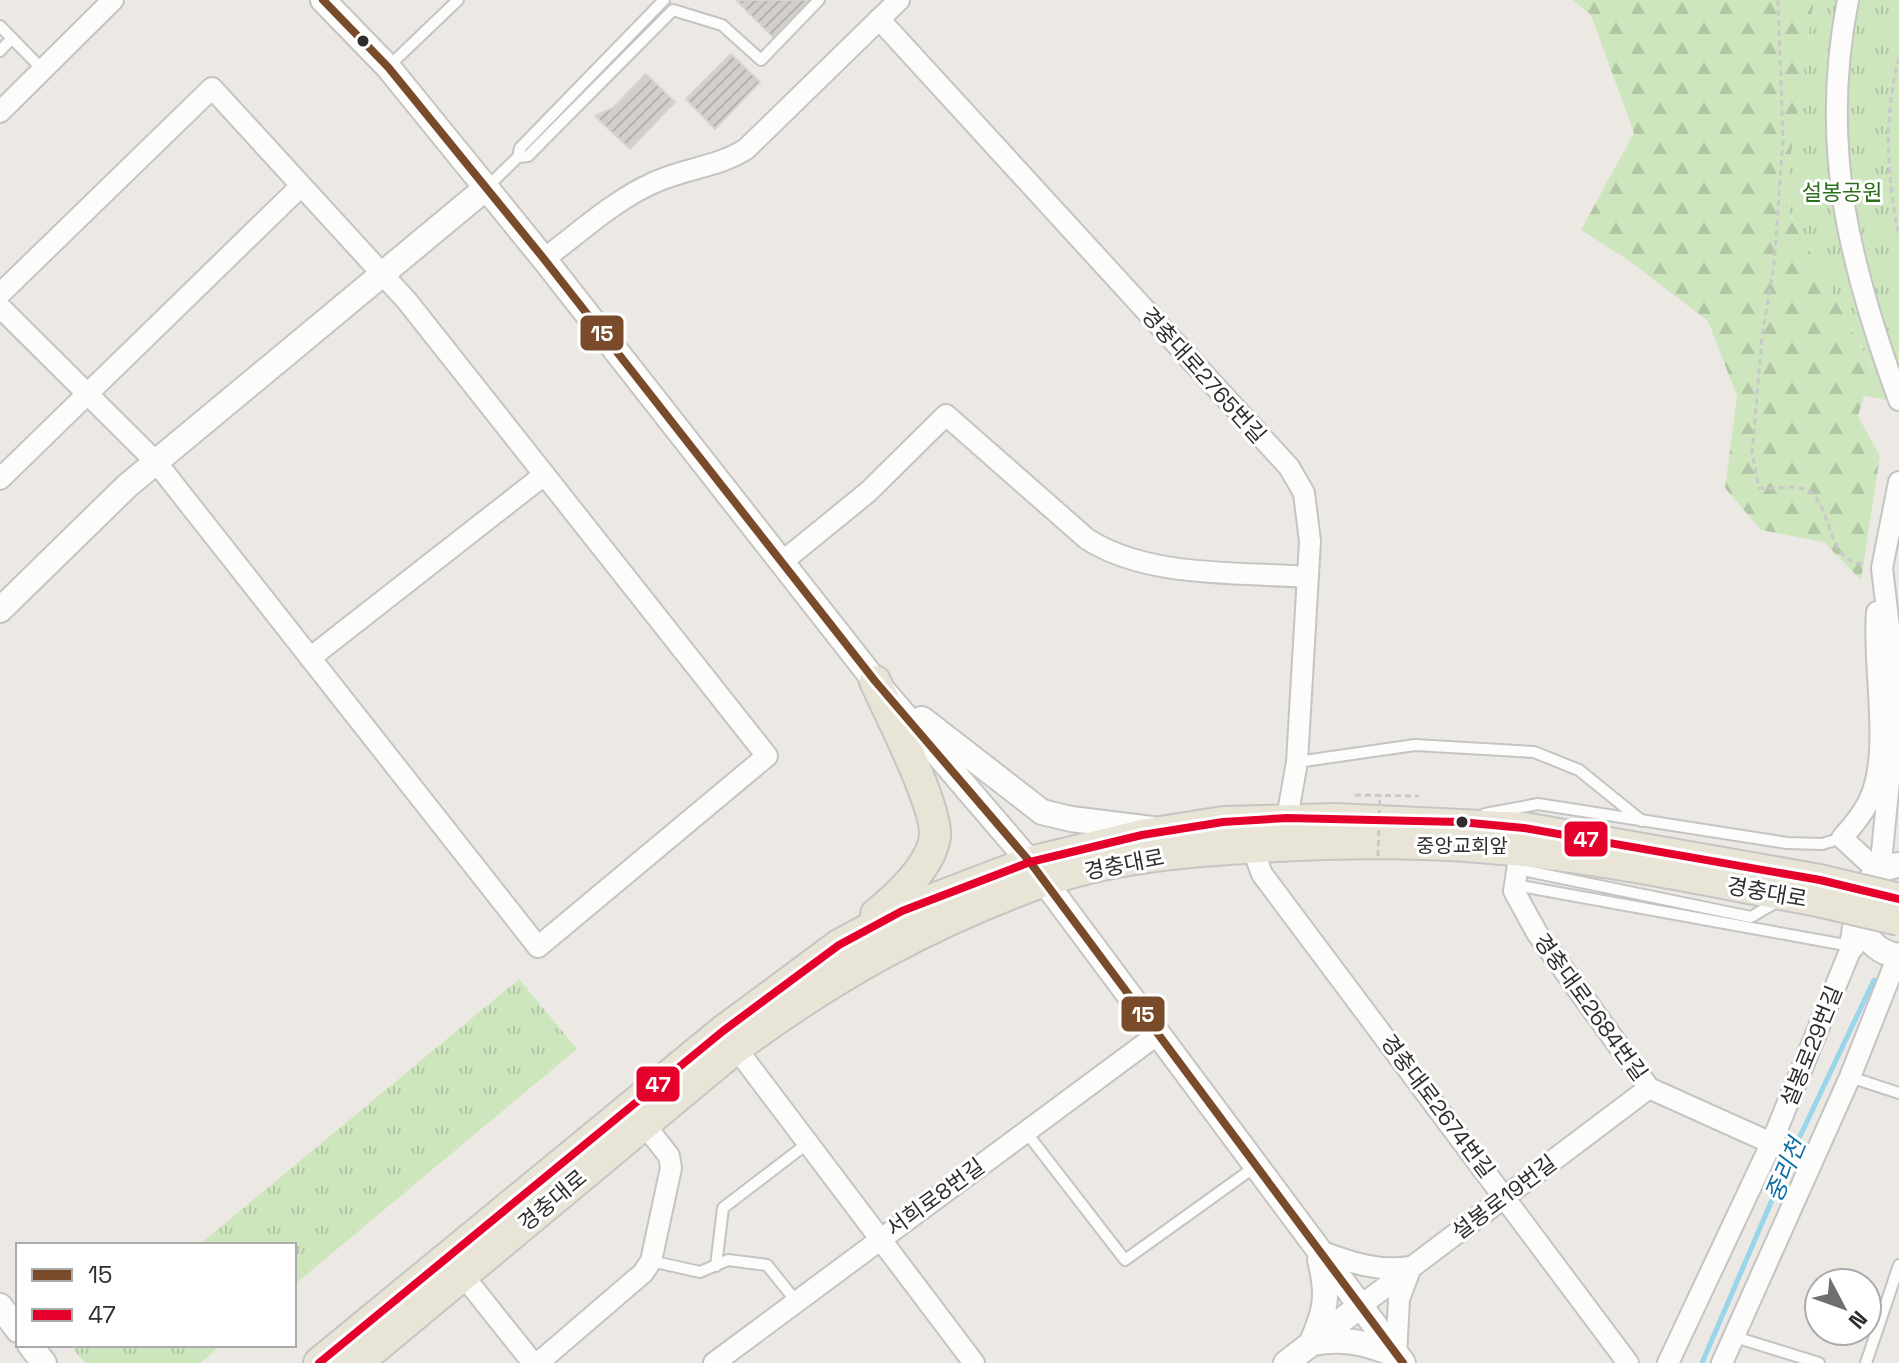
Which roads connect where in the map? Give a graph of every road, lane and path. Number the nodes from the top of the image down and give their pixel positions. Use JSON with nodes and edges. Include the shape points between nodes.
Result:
{"nodes":[{"id":1,"x":113,"y":0,"type":"edge"},
{"id":2,"x":323,"y":0,"type":"edge"},
{"id":3,"x":458,"y":0,"type":"edge"},
{"id":4,"x":664,"y":0,"type":"edge"},
{"id":5,"x":819,"y":0,"type":"edge"},
{"id":6,"x":899,"y":0,"type":"edge"},
{"id":7,"x":1778,"y":0,"type":"edge"},
{"id":8,"x":1848,"y":0,"type":"edge"},
{"id":9,"x":879,"y":19,"type":"junction"},
{"id":10,"x":0,"y":26,"type":"edge"},
{"id":11,"x":12,"y":38,"type":"junction"},
{"id":12,"x":0,"y":51,"type":"edge"},
{"id":13,"x":1899,"y":58,"type":"edge"},
{"id":14,"x":388,"y":67,"type":"junction"},
{"id":15,"x":43,"y":70,"type":"junction"},
{"id":16,"x":0,"y":112,"type":"edge"},
{"id":17,"x":518,"y":157,"type":"junction"},
{"id":18,"x":301,"y":186,"type":"junction"},
{"id":19,"x":486,"y":188,"type":"junction"},
{"id":20,"x":1899,"y":237,"type":"edge"},
{"id":21,"x":544,"y":259,"type":"junction"},
{"id":22,"x":381,"y":275,"type":"junction"},
{"id":23,"x":0,"y":294,"type":"edge"},
{"id":24,"x":0,"y":307,"type":"edge"},
{"id":25,"x":89,"y":393,"type":"junction"},
{"id":26,"x":1899,"y":400,"type":"edge"},
{"id":27,"x":156,"y":462,"type":"junction"},
{"id":28,"x":544,"y":475,"type":"junction"},
{"id":29,"x":0,"y":479,"type":"edge"},
{"id":30,"x":1899,"y":482,"type":"edge"},
{"id":31,"x":782,"y":562,"type":"junction"},
{"id":32,"x":1882,"y":566,"type":"junction"},
{"id":33,"x":1308,"y":577,"type":"junction"},
{"id":34,"x":0,"y":610,"type":"edge"},
{"id":35,"x":310,"y":658,"type":"junction"},
{"id":36,"x":875,"y":681,"type":"junction"},
{"id":37,"x":1297,"y":762,"type":"junction"},
{"id":38,"x":1380,"y":794,"type":"junction"},
{"id":39,"x":1346,"y":795,"type":"dead end"},
{"id":40,"x":1419,"y":796,"type":"dead end"},
{"id":41,"x":1287,"y":818,"type":"junction"},
{"id":42,"x":1445,"y":822,"type":"junction"},
{"id":43,"x":1643,"y":822,"type":"junction"},
{"id":44,"x":1166,"y":831,"type":"junction"},
{"id":45,"x":1842,"y":838,"type":"junction"},
{"id":46,"x":1252,"y":847,"type":"junction"},
{"id":47,"x":1378,"y":856,"type":"dead end"},
{"id":48,"x":1517,"y":868,"type":"junction"},
{"id":49,"x":1886,"y":869,"type":"edge"},
{"id":50,"x":1037,"y":871,"type":"junction"},
{"id":51,"x":1807,"y":892,"type":"junction"},
{"id":52,"x":1899,"y":899,"type":"edge"},
{"id":53,"x":1858,"y":911,"type":"junction"},
{"id":54,"x":1899,"y":920,"type":"edge"},
{"id":55,"x":839,"y":945,"type":"junction"},
{"id":56,"x":1852,"y":946,"type":"junction"},
{"id":57,"x":1898,"y":956,"type":"edge"},
{"id":58,"x":1894,"y":987,"type":"edge"},
{"id":59,"x":1158,"y":1034,"type":"junction"},
{"id":60,"x":736,"y":1048,"type":"junction"},
{"id":61,"x":1850,"y":1077,"type":"junction"},
{"id":62,"x":1649,"y":1088,"type":"junction"},
{"id":63,"x":1899,"y":1093,"type":"edge"},
{"id":64,"x":644,"y":1124,"type":"junction"},
{"id":65,"x":1025,"y":1130,"type":"junction"},
{"id":66,"x":808,"y":1143,"type":"junction"},
{"id":67,"x":1792,"y":1153,"type":"junction"},
{"id":68,"x":1258,"y":1164,"type":"junction"},
{"id":69,"x":1506,"y":1196,"type":"junction"},
{"id":70,"x":880,"y":1238,"type":"junction"},
{"id":71,"x":1317,"y":1250,"type":"junction"},
{"id":72,"x":651,"y":1261,"type":"junction"},
{"id":73,"x":1899,"y":1265,"type":"edge"},
{"id":74,"x":716,"y":1266,"type":"junction"},
{"id":75,"x":1411,"y":1267,"type":"junction"},
{"id":76,"x":462,"y":1274,"type":"junction"},
{"id":77,"x":796,"y":1301,"type":"junction"},
{"id":78,"x":0,"y":1306,"type":"edge"},
{"id":79,"x":1359,"y":1307,"type":"junction"},
{"id":80,"x":16,"y":1327,"type":"edge"},
{"id":81,"x":1735,"y":1337,"type":"junction"},
{"id":82,"x":1311,"y":1344,"type":"junction"},
{"id":83,"x":32,"y":1347,"type":"edge"},
{"id":84,"x":1400,"y":1359,"type":"edge"},
{"id":85,"x":44,"y":1363,"type":"edge"},
{"id":86,"x":319,"y":1363,"type":"edge"},
{"id":87,"x":357,"y":1363,"type":"edge"},
{"id":88,"x":535,"y":1363,"type":"edge"},
{"id":89,"x":714,"y":1363,"type":"edge"},
{"id":90,"x":974,"y":1363,"type":"edge"},
{"id":91,"x":1286,"y":1363,"type":"edge"},
{"id":92,"x":1628,"y":1363,"type":"edge"},
{"id":93,"x":1668,"y":1363,"type":"edge"},
{"id":94,"x":1722,"y":1363,"type":"edge"},
{"id":95,"x":1819,"y":1363,"type":"edge"},
{"id":96,"x":1866,"y":1363,"type":"edge"}],
"edges":[{"from":1,"to":15,"type":"street"},
{"from":2,"to":14,"type":"street"},
{"from":3,"to":14,"type":"lane"},
{"from":4,"to":17,"type":"lane","via":[[520,148]]},
{"from":5,"to":17,"type":"lane","via":[[761,60],[722,25],[673,10],[528,156]]},
{"from":6,"to":9,"type":"street"},
{"from":7,"to":32,"type":"path","via":[[1783,138],[1752,452],[1759,488],[1803,489],[1817,497],[1841,553],[1856,564]]},
{"from":8,"to":26,"type":"street","via":[[1834,121],[1839,185]]},
{"from":9,"to":21,"type":"street","via":[[746,149],[725,163],[655,182],[622,200]]},
{"from":9,"to":33,"type":"street","name":"경충대로2765번길","via":[[1289,467],[1304,493],[1309,516]]},
{"from":10,"to":11,"type":"lane"},
{"from":11,"to":12,"type":"lane"},
{"from":11,"to":15,"type":"lane"},
{"from":13,"to":20,"type":"path","via":[[1889,94],[1888,139]]},
{"from":14,"to":19,"type":"street"},
{"from":15,"to":16,"type":"street"},
{"from":17,"to":19,"type":"lane"},
{"from":18,"to":22,"type":"street"},
{"from":18,"to":23,"type":"street","via":[[212,88]]},
{"from":18,"to":25,"type":"street"},
{"from":19,"to":21,"type":"street"},
{"from":19,"to":22,"type":"street"},
{"from":21,"to":31,"type":"street"},
{"from":22,"to":27,"type":"street"},
{"from":22,"to":28,"type":"street"},
{"from":24,"to":25,"type":"street"},
{"from":25,"to":27,"type":"street"},
{"from":25,"to":29,"type":"street"},
{"from":27,"to":34,"type":"street"},
{"from":27,"to":35,"type":"street"},
{"from":28,"to":35,"type":"street"},
{"from":28,"to":35,"type":"street","via":[[767,756],[538,947]]},
{"from":30,"to":32,"type":"street"},
{"from":31,"to":33,"type":"street","via":[[868,492],[946,415],[1110,555],[1140,564]]},
{"from":31,"to":36,"type":"street"},
{"from":32,"to":45,"type":"street","via":[[1874,645],[1879,693],[1875,778],[1870,800]]},
{"from":32,"to":49,"type":"street","via":[[1895,720]]},
{"from":33,"to":37,"type":"street","name":"경충대로2765번길"},
{"from":36,"to":44,"type":"street","via":[[1042,812]]},
{"from":36,"to":50,"type":"street"},
{"from":36,"to":55,"type":"main road","via":[[930,811],[935,837],[896,898]]},
{"from":37,"to":41,"type":"street","name":"경충대로2765번길"},
{"from":37,"to":43,"type":"lane","via":[[1415,745],[1534,752],[1579,770]]},
{"from":38,"to":39,"type":"path"},
{"from":38,"to":40,"type":"path"},
{"from":38,"to":47,"type":"path","bridge":true},
{"from":41,"to":42,"type":"main road","name":"경충대로"},
{"from":41,"to":44,"type":"main road","name":"경충대로"},
{"from":42,"to":43,"type":"lane","via":[[1538,804]]},
{"from":42,"to":51,"type":"main road","name":"경충대로","via":[[1524,828]]},
{"from":43,"to":45,"type":"lane","via":[[1787,843],[1822,844]]},
{"from":44,"to":50,"type":"main road","name":"경충대로"},
{"from":45,"to":49,"type":"street"},
{"from":46,"to":48,"type":"main road","name":"경충대로","via":[[1434,845]]},
{"from":46,"to":50,"type":"main road","name":"경충대로"},
{"from":46,"to":69,"type":"street","name":"경충대로2674번길","via":[[1262,874]]},
{"from":48,"to":51,"type":"main road","name":"경충대로"},
{"from":48,"to":56,"type":"lane"},
{"from":48,"to":62,"type":"street","name":"경충대로2684번길","via":[[1514,891],[1537,933]]},
{"from":49,"to":53,"type":"street","via":[[1868,882]]},
{"from":50,"to":55,"type":"main road","name":"경충대로","via":[[902,911]]},
{"from":50,"to":59,"type":"street"},
{"from":50,"to":60,"type":"main road","name":"경충대로","via":[[892,946],[799,1002]]},
{"from":51,"to":52,"type":"main road","name":"경충대로","bridge":true},
{"from":51,"to":54,"type":"main road","name":"경충대로","bridge":true},
{"from":53,"to":56,"type":"street"},
{"from":53,"to":57,"type":"street","via":[[1868,939],[1879,950]]},
{"from":55,"to":86,"type":"main road","name":"경충대로","via":[[723,1031]]},
{"from":56,"to":67,"type":"street","name":"설봉로29번길"},
{"from":57,"to":58,"type":"street"},
{"from":58,"to":61,"type":"street"},
{"from":59,"to":65,"type":"street","name":"서희로8번길"},
{"from":59,"to":68,"type":"street"},
{"from":60,"to":64,"type":"main road","name":"경충대로"},
{"from":60,"to":66,"type":"street"},
{"from":61,"to":63,"type":"lane"},
{"from":61,"to":67,"type":"street"},
{"from":62,"to":67,"type":"street","name":"경충대로2684번길"},
{"from":62,"to":69,"type":"street","name":"설봉로19번길"},
{"from":64,"to":72,"type":"street","via":[[669,1156],[671,1168]]},
{"from":64,"to":76,"type":"main road","name":"경충대로"},
{"from":65,"to":68,"type":"lane","via":[[1125,1260]]},
{"from":65,"to":70,"type":"street","name":"서희로8번길"},
{"from":66,"to":70,"type":"street"},
{"from":66,"to":74,"type":"lane","via":[[723,1208]]},
{"from":67,"to":81,"type":"street"},
{"from":67,"to":93,"type":"street","name":"설봉로29번길"},
{"from":68,"to":71,"type":"street"},
{"from":69,"to":75,"type":"street","name":"설봉로19번길"},
{"from":69,"to":92,"type":"street","name":"경충대로2674번길"},
{"from":70,"to":77,"type":"street","name":"서희로8번길"},
{"from":70,"to":90,"type":"street"},
{"from":71,"to":75,"type":"street","via":[[1359,1266]]},
{"from":71,"to":79,"type":"street"},
{"from":71,"to":82,"type":"street","via":[[1326,1282],[1326,1312]]},
{"from":72,"to":74,"type":"lane","via":[[700,1272]]},
{"from":72,"to":88,"type":"street"},
{"from":73,"to":96,"type":"lane"},
{"from":74,"to":77,"type":"lane","via":[[733,1260],[767,1265]]},
{"from":75,"to":79,"type":"street","name":"설봉로19번길"},
{"from":75,"to":84,"type":"street","via":[[1399,1299]]},
{"from":76,"to":87,"type":"main road","name":"경충대로"},
{"from":76,"to":88,"type":"street"},
{"from":77,"to":89,"type":"street","name":"서희로8번길"},
{"from":78,"to":80,"type":"street"},
{"from":79,"to":82,"type":"street"},
{"from":79,"to":84,"type":"street"},
{"from":81,"to":94,"type":"street"},
{"from":81,"to":95,"type":"lane"},
{"from":82,"to":84,"type":"street","via":[[1334,1339],[1366,1343]]},
{"from":82,"to":91,"type":"street"},
{"from":83,"to":85,"type":"street"}]}
